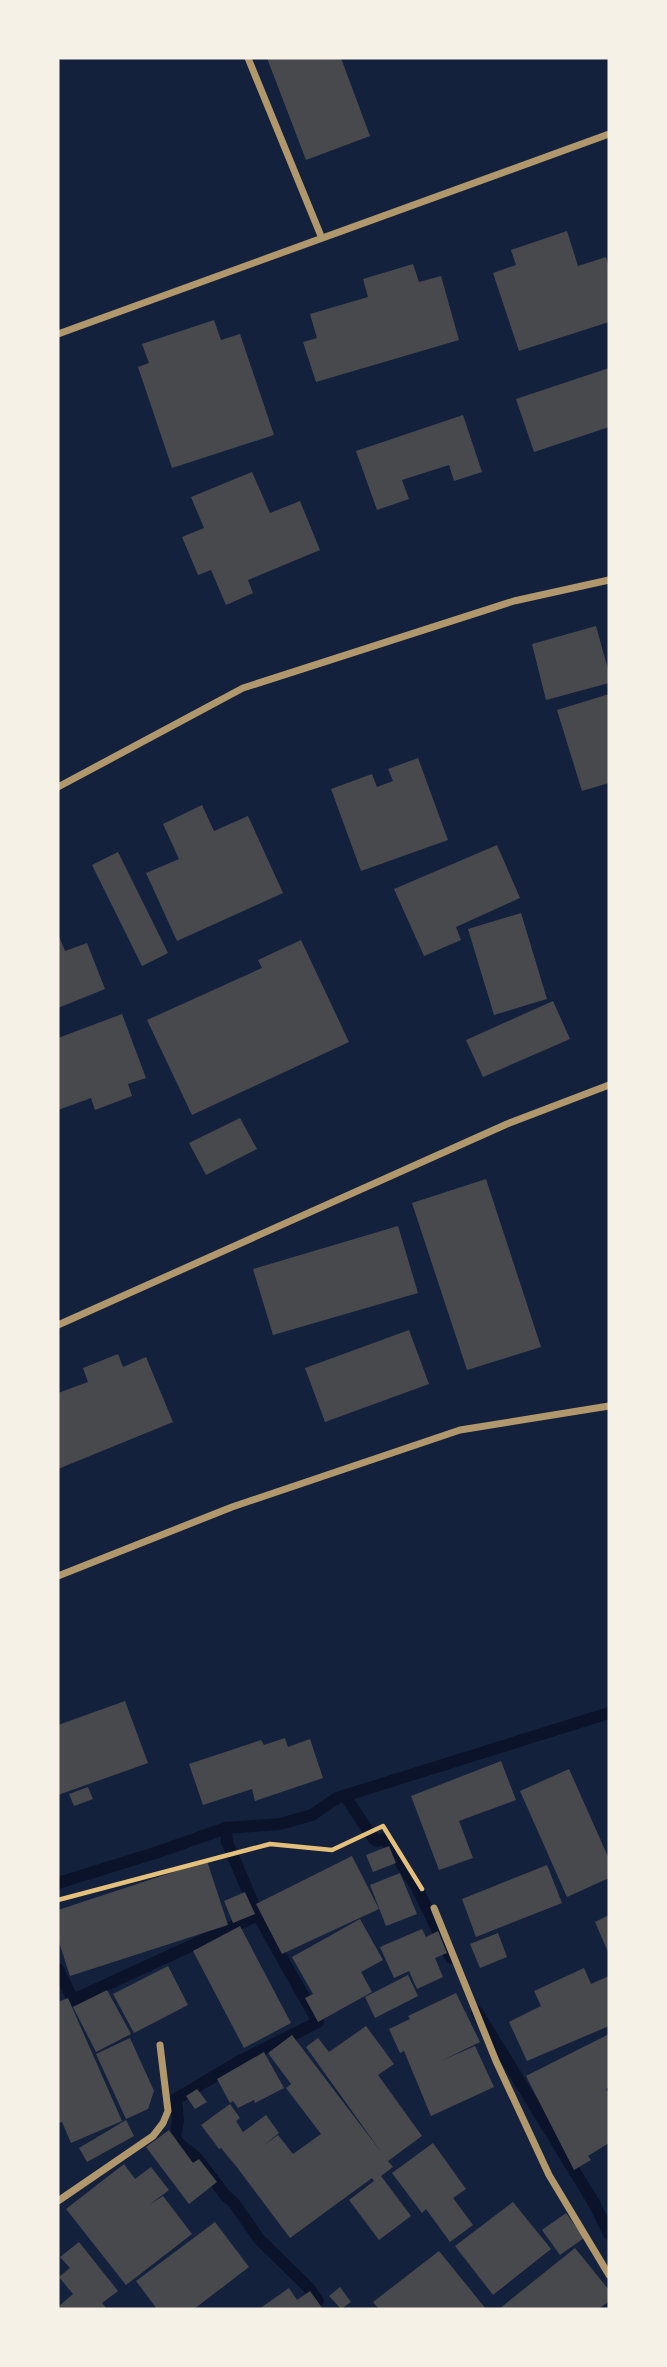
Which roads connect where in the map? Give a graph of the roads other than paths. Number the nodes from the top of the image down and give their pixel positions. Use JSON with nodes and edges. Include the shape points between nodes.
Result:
{"nodes":[{"id":1,"x":248,"y":58,"type":"edge"},
{"id":2,"x":609,"y":134,"type":"edge"},
{"id":3,"x":321,"y":236,"type":"junction"},
{"id":4,"x":58,"y":334,"type":"edge"},
{"id":5,"x":609,"y":580,"type":"edge"},
{"id":6,"x":58,"y":787,"type":"edge"},
{"id":7,"x":609,"y":1085,"type":"edge"},
{"id":8,"x":58,"y":1325,"type":"edge"},
{"id":9,"x":609,"y":1406,"type":"edge"},
{"id":10,"x":58,"y":1576,"type":"edge"},
{"id":11,"x":433,"y":1908,"type":"road end"},
{"id":12,"x":160,"y":2045,"type":"dead end"},
{"id":13,"x":58,"y":2201,"type":"edge"},
{"id":14,"x":609,"y":2275,"type":"edge"}],
"edges":[{"from":1,"to":3,"type":"street"},
{"from":2,"to":3,"type":"street"},
{"from":3,"to":4,"type":"street"},
{"from":5,"to":6,"type":"street","via":[[514,601],[243,688]]},
{"from":7,"to":8,"type":"street","via":[[506,1124]]},
{"from":9,"to":10,"type":"street","via":[[460,1430],[232,1507]]},
{"from":11,"to":14,"type":"street","via":[[549,2175]]},
{"from":12,"to":13,"type":"street","via":[[168,2111],[163,2123],[153,2136]]}]}
